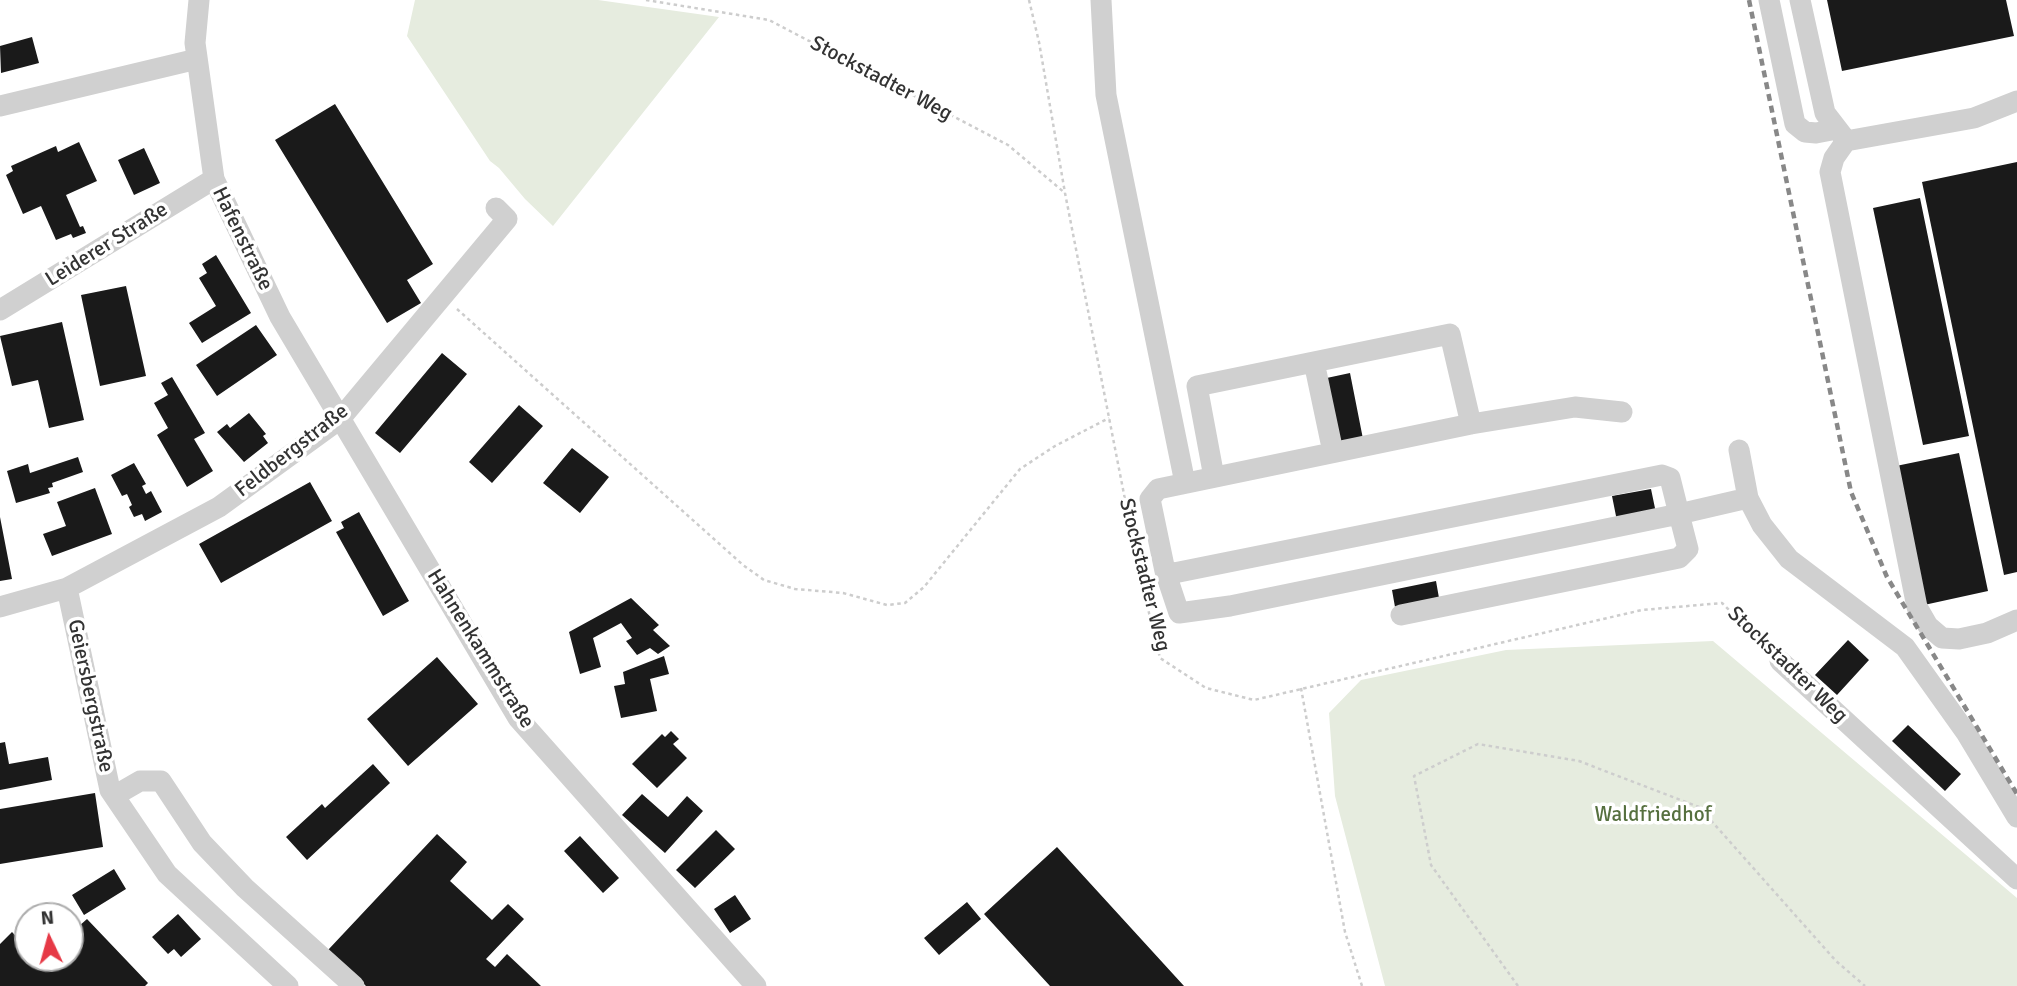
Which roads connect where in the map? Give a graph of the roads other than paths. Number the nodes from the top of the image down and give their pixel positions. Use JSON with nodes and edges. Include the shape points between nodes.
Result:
{"nodes":[{"id":1,"x":199,"y":0,"type":"edge"},
{"id":2,"x":1101,"y":0,"type":"edge"},
{"id":3,"x":1769,"y":0,"type":"edge"},
{"id":4,"x":1800,"y":0,"type":"edge"},
{"id":5,"x":197,"y":60,"type":"junction"},
{"id":6,"x":2017,"y":101,"type":"edge"},
{"id":7,"x":0,"y":106,"type":"edge"},
{"id":8,"x":1842,"y":135,"type":"junction"},
{"id":9,"x":214,"y":179,"type":"junction"},
{"id":10,"x":495,"y":208,"type":"dead end"},
{"id":11,"x":2,"y":304,"type":"edge"},
{"id":12,"x":1314,"y":362,"type":"junction"},
{"id":13,"x":1622,"y":412,"type":"dead end"},
{"id":14,"x":340,"y":419,"type":"junction"},
{"id":15,"x":1471,"y":425,"type":"junction"},
{"id":16,"x":1739,"y":450,"type":"dead end"},
{"id":17,"x":1333,"y":452,"type":"junction"},
{"id":18,"x":1214,"y":477,"type":"junction"},
{"id":19,"x":1185,"y":483,"type":"junction"},
{"id":20,"x":1748,"y":498,"type":"junction"},
{"id":21,"x":1679,"y":514,"type":"junction"},
{"id":22,"x":1165,"y":571,"type":"junction"},
{"id":23,"x":67,"y":588,"type":"junction"},
{"id":24,"x":0,"y":607,"type":"edge"},
{"id":25,"x":1401,"y":615,"type":"dead end"},
{"id":26,"x":2017,"y":620,"type":"edge"},
{"id":27,"x":1780,"y":661,"type":"road end"},
{"id":28,"x":114,"y":796,"type":"junction"},
{"id":29,"x":2017,"y":817,"type":"edge"},
{"id":30,"x":2017,"y":879,"type":"edge"},
{"id":31,"x":750,"y":984,"type":"edge"},
{"id":32,"x":288,"y":986,"type":"edge"},
{"id":33,"x":354,"y":986,"type":"edge"}],
"edges":[{"from":1,"to":5,"type":"street","name":"Hafenstraße"},
{"from":2,"to":19,"type":"street","via":[[1106,95]]},
{"from":3,"to":8,"type":"street","via":[[1795,124],[1805,132]]},
{"from":4,"to":8,"type":"street","via":[[1825,113]]},
{"from":5,"to":7,"type":"street"},
{"from":5,"to":9,"type":"street","name":"Hafenstraße"},
{"from":6,"to":8,"type":"street","via":[[1974,118]]},
{"from":8,"to":26,"type":"street","via":[[1830,172],[1832,192],[1917,607],[1942,638],[1987,633]]},
{"from":9,"to":11,"type":"street","name":"Leiderer Straße"},
{"from":9,"to":14,"type":"street","name":"Hafenstraße","via":[[279,317]]},
{"from":10,"to":14,"type":"street","name":"Feldbergstraße","via":[[507,219]]},
{"from":12,"to":15,"type":"street","via":[[1450,334]]},
{"from":12,"to":17,"type":"street"},
{"from":12,"to":18,"type":"street","via":[[1197,386]]},
{"from":13,"to":15,"type":"street","via":[[1575,407]]},
{"from":14,"to":23,"type":"street","name":"Feldbergstraße","via":[[219,507]]},
{"from":14,"to":31,"type":"street","name":"Hahnenkammstraße","via":[[518,718]]},
{"from":15,"to":17,"type":"street"},
{"from":16,"to":20,"type":"street"},
{"from":17,"to":18,"type":"street"},
{"from":18,"to":19,"type":"street"},
{"from":19,"to":22,"type":"street","via":[[1157,489],[1150,499]]},
{"from":20,"to":21,"type":"street"},
{"from":20,"to":29,"type":"street","via":[[1762,525],[1789,558],[1905,647]]},
{"from":21,"to":22,"type":"street","via":[[1670,478],[1662,475],[1174,573]]},
{"from":21,"to":22,"type":"street","via":[[1180,613]]},
{"from":21,"to":25,"type":"street","via":[[1688,550],[1679,558]]},
{"from":23,"to":24,"type":"street","name":"Feldbergstraße"},
{"from":23,"to":28,"type":"street","name":"Geiersbergstraße"},
{"from":27,"to":30,"type":"street","name":"Stockstadter Weg"},
{"from":28,"to":32,"type":"street","name":"Geiersbergstraße","via":[[167,874]]},
{"from":28,"to":33,"type":"street","via":[[140,781],[161,781],[202,843]]}]}
